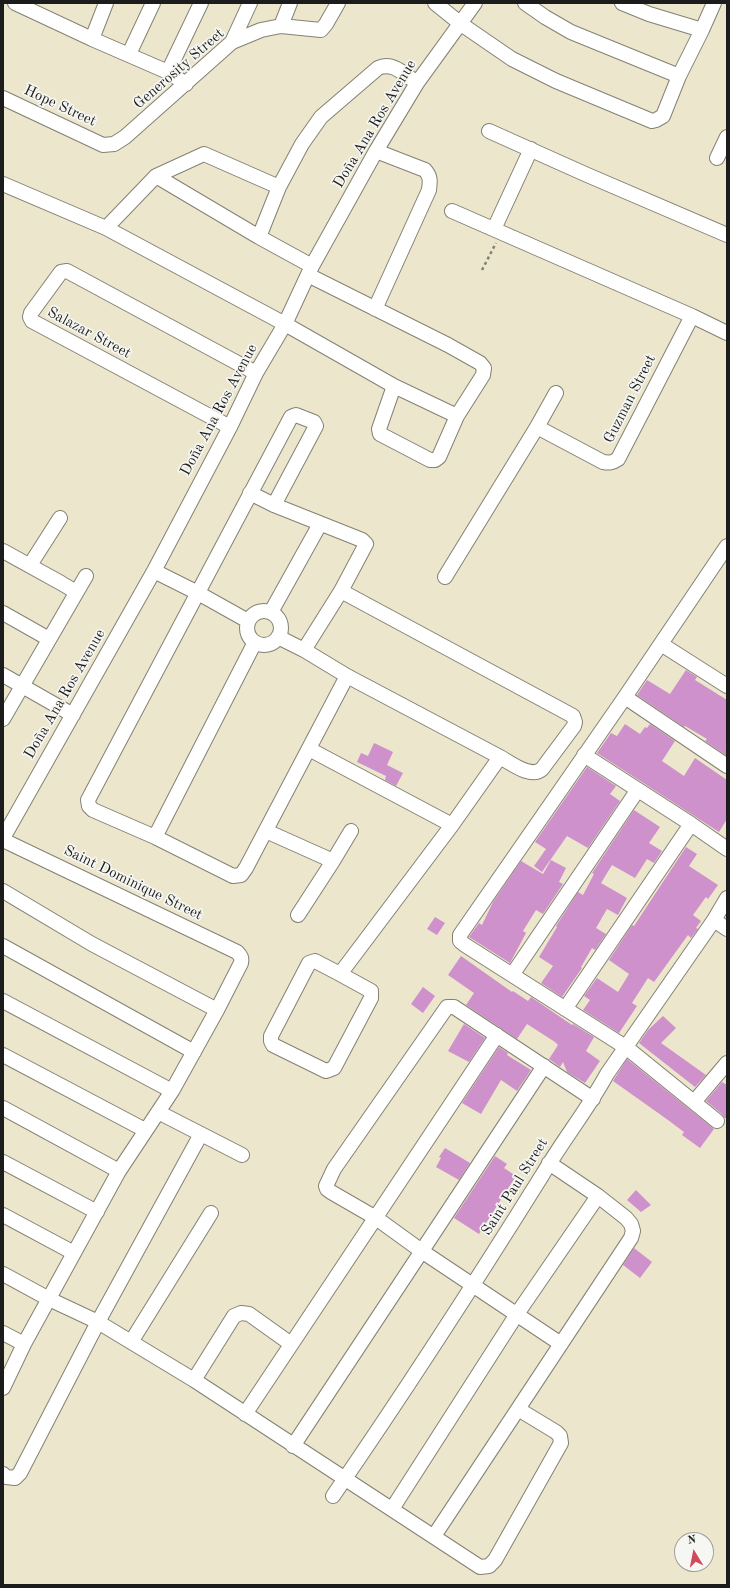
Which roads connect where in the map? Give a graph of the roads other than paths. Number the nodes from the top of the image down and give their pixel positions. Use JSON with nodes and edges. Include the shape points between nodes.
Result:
{"nodes":[{"id":1,"x":15,"y":3,"type":"edge"},
{"id":2,"x":106,"y":3,"type":"edge"},
{"id":3,"x":153,"y":3,"type":"edge"},
{"id":4,"x":201,"y":3,"type":"edge"},
{"id":5,"x":250,"y":3,"type":"edge"},
{"id":6,"x":290,"y":3,"type":"edge"},
{"id":7,"x":338,"y":3,"type":"edge"},
{"id":8,"x":434,"y":3,"type":"edge"},
{"id":9,"x":475,"y":3,"type":"edge"},
{"id":10,"x":525,"y":3,"type":"edge"},
{"id":11,"x":622,"y":3,"type":"edge"},
{"id":12,"x":714,"y":3,"type":"edge"},
{"id":13,"x":461,"y":24,"type":"junction"},
{"id":14,"x":281,"y":26,"type":"junction"},
{"id":15,"x":702,"y":30,"type":"junction"},
{"id":16,"x":92,"y":39,"type":"junction"},
{"id":17,"x":232,"y":42,"type":"junction"},
{"id":18,"x":129,"y":54,"type":"junction"},
{"id":19,"x":168,"y":72,"type":"junction"},
{"id":20,"x":679,"y":76,"type":"junction"},
{"id":21,"x":186,"y":84,"type":"junction"},
{"id":22,"x":417,"y":84,"type":"junction"},
{"id":23,"x":3,"y":98,"type":"edge"},
{"id":24,"x":490,"y":131,"type":"dead end"},
{"id":25,"x":727,"y":137,"type":"edge"},
{"id":26,"x":103,"y":145,"type":"joint"},
{"id":27,"x":531,"y":149,"type":"junction"},
{"id":28,"x":376,"y":151,"type":"junction"},
{"id":29,"x":717,"y":158,"type":"dead end"},
{"id":30,"x":156,"y":176,"type":"junction"},
{"id":31,"x":3,"y":184,"type":"edge"},
{"id":32,"x":279,"y":186,"type":"junction"},
{"id":33,"x":452,"y":211,"type":"dead end"},
{"id":34,"x":106,"y":228,"type":"junction"},
{"id":35,"x":498,"y":230,"type":"junction"},
{"id":36,"x":727,"y":235,"type":"edge"},
{"id":37,"x":259,"y":237,"type":"junction"},
{"id":38,"x":310,"y":270,"type":"junction"},
{"id":39,"x":376,"y":309,"type":"junction"},
{"id":40,"x":692,"y":316,"type":"junction"},
{"id":41,"x":285,"y":324,"type":"junction"},
{"id":42,"x":727,"y":333,"type":"edge"},
{"id":43,"x":256,"y":373,"type":"junction"},
{"id":44,"x":394,"y":386,"type":"junction"},
{"id":45,"x":556,"y":393,"type":"dead end"},
{"id":46,"x":458,"y":416,"type":"junction"},
{"id":47,"x":230,"y":427,"type":"junction"},
{"id":48,"x":537,"y":427,"type":"junction"},
{"id":49,"x":250,"y":493,"type":"junction"},
{"id":50,"x":274,"y":505,"type":"junction"},
{"id":51,"x":60,"y":518,"type":"dead end"},
{"id":52,"x":320,"y":524,"type":"junction"},
{"id":53,"x":727,"y":546,"type":"edge"},
{"id":54,"x":3,"y":551,"type":"edge"},
{"id":55,"x":30,"y":565,"type":"junction"},
{"id":56,"x":154,"y":571,"type":"junction"},
{"id":57,"x":86,"y":576,"type":"dead end"},
{"id":58,"x":446,"y":577,"type":"dead end"},
{"id":59,"x":341,"y":591,"type":"junction"},
{"id":60,"x":76,"y":592,"type":"junction"},
{"id":61,"x":198,"y":592,"type":"junction"},
{"id":62,"x":271,"y":612,"type":"junction"},
{"id":63,"x":3,"y":613,"type":"edge"},
{"id":64,"x":248,"y":621,"type":"junction"},
{"id":65,"x":278,"y":637,"type":"junction"},
{"id":66,"x":49,"y":639,"type":"junction"},
{"id":67,"x":255,"y":642,"type":"junction"},
{"id":68,"x":661,"y":644,"type":"junction"},
{"id":69,"x":304,"y":650,"type":"junction"},
{"id":70,"x":3,"y":675,"type":"edge"},
{"id":71,"x":347,"y":676,"type":"junction"},
{"id":72,"x":726,"y":682,"type":"edge"},
{"id":73,"x":22,"y":686,"type":"junction"},
{"id":74,"x":625,"y":697,"type":"junction"},
{"id":75,"x":73,"y":715,"type":"junction"},
{"id":76,"x":3,"y":719,"type":"edge"},
{"id":77,"x":309,"y":749,"type":"junction"},
{"id":78,"x":584,"y":755,"type":"junction"},
{"id":79,"x":500,"y":758,"type":"junction"},
{"id":80,"x":727,"y":766,"type":"edge"},
{"id":81,"x":637,"y":790,"type":"junction"},
{"id":82,"x":691,"y":824,"type":"junction"},
{"id":83,"x":452,"y":825,"type":"junction"},
{"id":84,"x":266,"y":831,"type":"junction"},
{"id":85,"x":351,"y":831,"type":"dead end"},
{"id":86,"x":155,"y":837,"type":"junction"},
{"id":87,"x":3,"y":839,"type":"edge"},
{"id":88,"x":727,"y":849,"type":"edge"},
{"id":89,"x":333,"y":861,"type":"junction"},
{"id":90,"x":3,"y":891,"type":"edge"},
{"id":91,"x":727,"y":898,"type":"edge"},
{"id":92,"x":298,"y":915,"type":"dead end"},
{"id":93,"x":714,"y":920,"type":"junction"},
{"id":94,"x":727,"y":929,"type":"edge"},
{"id":95,"x":3,"y":946,"type":"edge"},
{"id":96,"x":340,"y":974,"type":"junction"},
{"id":97,"x":512,"y":975,"type":"junction"},
{"id":98,"x":3,"y":1001,"type":"edge"},
{"id":99,"x":565,"y":1009,"type":"junction"},
{"id":100,"x":217,"y":1010,"type":"junction"},
{"id":101,"x":497,"y":1035,"type":"junction"},
{"id":102,"x":627,"y":1048,"type":"junction"},
{"id":103,"x":194,"y":1052,"type":"junction"},
{"id":104,"x":3,"y":1055,"type":"edge"},
{"id":105,"x":727,"y":1063,"type":"edge"},
{"id":106,"x":544,"y":1066,"type":"junction"},
{"id":107,"x":172,"y":1090,"type":"junction"},
{"id":108,"x":593,"y":1099,"type":"junction"},
{"id":109,"x":694,"y":1102,"type":"junction"},
{"id":110,"x":3,"y":1108,"type":"edge"},
{"id":111,"x":158,"y":1112,"type":"junction"},
{"id":112,"x":717,"y":1121,"type":"dead end"},
{"id":113,"x":145,"y":1130,"type":"junction"},
{"id":114,"x":201,"y":1134,"type":"junction"},
{"id":115,"x":242,"y":1155,"type":"dead end"},
{"id":116,"x":3,"y":1162,"type":"edge"},
{"id":117,"x":549,"y":1163,"type":"junction"},
{"id":118,"x":119,"y":1170,"type":"junction"},
{"id":119,"x":598,"y":1196,"type":"junction"},
{"id":120,"x":97,"y":1212,"type":"junction"},
{"id":121,"x":211,"y":1213,"type":"dead end"},
{"id":122,"x":3,"y":1215,"type":"edge"},
{"id":123,"x":376,"y":1218,"type":"junction"},
{"id":124,"x":74,"y":1252,"type":"junction"},
{"id":125,"x":423,"y":1252,"type":"junction"},
{"id":126,"x":3,"y":1274,"type":"edge"},
{"id":127,"x":474,"y":1285,"type":"junction"},
{"id":128,"x":49,"y":1299,"type":"junction"},
{"id":129,"x":517,"y":1314,"type":"junction"},
{"id":130,"x":98,"y":1322,"type":"junction"},
{"id":131,"x":3,"y":1333,"type":"edge"},
{"id":132,"x":131,"y":1342,"type":"junction"},
{"id":133,"x":24,"y":1344,"type":"junction"},
{"id":134,"x":291,"y":1344,"type":"junction"},
{"id":135,"x":561,"y":1344,"type":"junction"},
{"id":136,"x":194,"y":1380,"type":"junction"},
{"id":137,"x":3,"y":1388,"type":"edge"},
{"id":138,"x":518,"y":1409,"type":"junction"},
{"id":139,"x":245,"y":1414,"type":"junction"},
{"id":140,"x":293,"y":1446,"type":"junction"},
{"id":141,"x":3,"y":1474,"type":"edge"},
{"id":142,"x":344,"y":1479,"type":"junction"},
{"id":143,"x":332,"y":1496,"type":"dead end"},
{"id":144,"x":392,"y":1508,"type":"junction"},
{"id":145,"x":434,"y":1536,"type":"junction"}],
"edges":[{"from":1,"to":16,"type":"street"},
{"from":2,"to":16,"type":"street"},
{"from":3,"to":18,"type":"street"},
{"from":4,"to":19,"type":"street"},
{"from":5,"to":17,"type":"street"},
{"from":6,"to":14,"type":"street"},
{"from":7,"to":14,"type":"street","name":"Generosity Street","via":[[321,30]]},
{"from":8,"to":13,"type":"street"},
{"from":9,"to":13,"type":"street","name":"Doña Ana Ros Avenue"},
{"from":10,"to":20,"type":"street","via":[[571,32]]},
{"from":11,"to":15,"type":"street"},
{"from":12,"to":15,"type":"street"},
{"from":13,"to":20,"type":"street","via":[[518,62],[556,81],[652,121],[663,116]]},
{"from":13,"to":22,"type":"street","name":"Doña Ana Ros Avenue"},
{"from":14,"to":17,"type":"street","name":"Generosity Street","via":[[261,30]]},
{"from":15,"to":20,"type":"street"},
{"from":16,"to":18,"type":"street"},
{"from":17,"to":21,"type":"street","name":"Generosity Street"},
{"from":18,"to":19,"type":"street"},
{"from":19,"to":21,"type":"street"},
{"from":21,"to":26,"type":"street","name":"Generosity Street","via":[[125,137],[114,144]]},
{"from":22,"to":28,"type":"street","name":"Doña Ana Ros Avenue"},
{"from":22,"to":32,"type":"street","via":[[394,67],[386,65],[378,68],[321,117],[302,144]]},
{"from":23,"to":26,"type":"street","name":"Hope Street"},
{"from":24,"to":27,"type":"street"},
{"from":25,"to":29,"type":"street"},
{"from":27,"to":35,"type":"street"},
{"from":27,"to":36,"type":"street"},
{"from":28,"to":38,"type":"street","name":"Doña Ana Ros Avenue"},
{"from":28,"to":39,"type":"street","via":[[425,170],[430,179],[429,190]]},
{"from":30,"to":32,"type":"street","via":[[204,154]]},
{"from":30,"to":34,"type":"street"},
{"from":30,"to":37,"type":"street"},
{"from":31,"to":34,"type":"street"},
{"from":32,"to":37,"type":"street"},
{"from":33,"to":35,"type":"street"},
{"from":34,"to":41,"type":"street"},
{"from":35,"to":40,"type":"street"},
{"from":37,"to":38,"type":"street"},
{"from":38,"to":39,"type":"street"},
{"from":38,"to":41,"type":"street","name":"Doña Ana Ros Avenue"},
{"from":39,"to":46,"type":"street","via":[[480,363],[484,370],[483,376]]},
{"from":40,"to":42,"type":"street"},
{"from":40,"to":48,"type":"street","name":"Guzman Street","via":[[618,459],[614,462],[602,462]]},
{"from":41,"to":43,"type":"street","name":"Doña Ana Ros Avenue"},
{"from":41,"to":44,"type":"street"},
{"from":43,"to":47,"type":"street","name":"Doña Ana Ros Avenue"},
{"from":43,"to":47,"type":"street","name":"Salazar Street","via":[[67,271],[61,272],[31,313],[32,321]]},
{"from":44,"to":46,"type":"street"},
{"from":44,"to":46,"type":"street","via":[[379,429],[380,434],[430,460],[437,459]]},
{"from":45,"to":48,"type":"street"},
{"from":47,"to":56,"type":"street","name":"Doña Ana Ros Avenue"},
{"from":48,"to":58,"type":"street"},
{"from":49,"to":50,"type":"street"},
{"from":49,"to":50,"type":"street","via":[[291,417],[296,415],[314,422],[316,426]]},
{"from":49,"to":61,"type":"street"},
{"from":50,"to":52,"type":"street"},
{"from":51,"to":55,"type":"street"},
{"from":52,"to":59,"type":"street","via":[[362,540],[366,544]]},
{"from":52,"to":62,"type":"street"},
{"from":53,"to":68,"type":"street"},
{"from":54,"to":55,"type":"street"},
{"from":55,"to":60,"type":"street"},
{"from":56,"to":61,"type":"street"},
{"from":56,"to":75,"type":"street","name":"Doña Ana Ros Avenue"},
{"from":57,"to":60,"type":"street"},
{"from":59,"to":69,"type":"street"},
{"from":59,"to":79,"type":"street","via":[[574,718],[574,726],[538,772],[531,773]]},
{"from":60,"to":66,"type":"street"},
{"from":61,"to":64,"type":"street"},
{"from":61,"to":86,"type":"street","via":[[88,803],[93,810]]},
{"from":62,"to":64,"type":"street","via":[[262,610]]},
{"from":62,"to":65,"type":"street","via":[[277,616],[280,623]]},
{"from":63,"to":66,"type":"street"},
{"from":64,"to":67,"type":"street","via":[[246,629],[249,637]]},
{"from":65,"to":67,"type":"street","via":[[263,645]]},
{"from":65,"to":69,"type":"street"},
{"from":66,"to":73,"type":"street"},
{"from":67,"to":86,"type":"street"},
{"from":68,"to":72,"type":"street"},
{"from":68,"to":74,"type":"street"},
{"from":69,"to":71,"type":"street"},
{"from":70,"to":73,"type":"street"},
{"from":71,"to":77,"type":"street"},
{"from":71,"to":79,"type":"street"},
{"from":73,"to":75,"type":"street"},
{"from":73,"to":76,"type":"street"},
{"from":74,"to":78,"type":"street"},
{"from":74,"to":80,"type":"street"},
{"from":75,"to":87,"type":"street","name":"Doña Ana Ros Avenue"},
{"from":77,"to":83,"type":"street"},
{"from":77,"to":84,"type":"street"},
{"from":78,"to":81,"type":"street"},
{"from":78,"to":97,"type":"street","via":[[460,935],[460,941],[465,945]]},
{"from":79,"to":83,"type":"street"},
{"from":81,"to":82,"type":"street"},
{"from":81,"to":97,"type":"street"},
{"from":82,"to":88,"type":"street"},
{"from":82,"to":99,"type":"street"},
{"from":83,"to":96,"type":"street"},
{"from":84,"to":86,"type":"street","via":[[246,868],[238,876],[233,876]]},
{"from":84,"to":89,"type":"street"},
{"from":85,"to":89,"type":"street"},
{"from":87,"to":100,"type":"street","name":"Saint Dominique Street","via":[[237,952],[242,957],[241,963]]},
{"from":89,"to":92,"type":"street"},
{"from":90,"to":100,"type":"street","via":[[92,944]]},
{"from":91,"to":93,"type":"street","name":"Saint Paul Street"},
{"from":93,"to":94,"type":"street"},
{"from":93,"to":102,"type":"street","name":"Saint Paul Street"},
{"from":95,"to":103,"type":"street"},
{"from":96,"to":96,"type":"street","via":[[371,991],[372,994],[334,1068],[326,1071],[273,1045],[271,1041],[309,963],[315,961]]},
{"from":97,"to":99,"type":"street"},
{"from":98,"to":107,"type":"street"},
{"from":99,"to":102,"type":"street"},
{"from":100,"to":103,"type":"street"},
{"from":101,"to":106,"type":"street"},
{"from":101,"to":123,"type":"street"},
{"from":101,"to":123,"type":"street","via":[[454,1007],[446,1007],[334,1169],[326,1183],[327,1189]]},
{"from":102,"to":108,"type":"street","name":"Saint Paul Street","via":[[607,1074]]},
{"from":102,"to":109,"type":"street"},
{"from":103,"to":107,"type":"street"},
{"from":104,"to":113,"type":"street"},
{"from":105,"to":109,"type":"street"},
{"from":106,"to":108,"type":"street"},
{"from":106,"to":125,"type":"street"},
{"from":107,"to":111,"type":"street"},
{"from":108,"to":117,"type":"street","name":"Saint Paul Street"},
{"from":109,"to":112,"type":"street"},
{"from":110,"to":118,"type":"street"},
{"from":111,"to":113,"type":"street"},
{"from":111,"to":114,"type":"street"},
{"from":113,"to":118,"type":"street"},
{"from":114,"to":115,"type":"street"},
{"from":114,"to":130,"type":"street"},
{"from":116,"to":120,"type":"street"},
{"from":117,"to":119,"type":"street"},
{"from":117,"to":127,"type":"street","name":"Saint Paul Street"},
{"from":118,"to":120,"type":"street"},
{"from":119,"to":129,"type":"street"},
{"from":119,"to":135,"type":"street","via":[[626,1218],[633,1231]]},
{"from":120,"to":124,"type":"street"},
{"from":121,"to":132,"type":"street"},
{"from":122,"to":124,"type":"street"},
{"from":123,"to":125,"type":"street"},
{"from":123,"to":134,"type":"street"},
{"from":124,"to":128,"type":"street"},
{"from":125,"to":127,"type":"street"},
{"from":125,"to":140,"type":"street"},
{"from":126,"to":128,"type":"street"},
{"from":127,"to":129,"type":"street"},
{"from":127,"to":142,"type":"street","name":"Saint Paul Street"},
{"from":128,"to":130,"type":"street"},
{"from":128,"to":133,"type":"street"},
{"from":129,"to":135,"type":"street"},
{"from":129,"to":144,"type":"street"},
{"from":130,"to":132,"type":"street"},
{"from":130,"to":141,"type":"street","via":[[20,1473],[15,1478]]},
{"from":131,"to":133,"type":"street"},
{"from":132,"to":136,"type":"street"},
{"from":133,"to":137,"type":"street"},
{"from":134,"to":136,"type":"street","via":[[249,1314],[234,1316]]},
{"from":134,"to":139,"type":"street"},
{"from":135,"to":138,"type":"street"},
{"from":136,"to":139,"type":"street"},
{"from":138,"to":145,"type":"street"},
{"from":138,"to":145,"type":"street","via":[[556,1432],[561,1443],[495,1560],[489,1566],[480,1567]]},
{"from":139,"to":140,"type":"street"},
{"from":140,"to":142,"type":"street"},
{"from":142,"to":143,"type":"street","name":"Saint Paul Street"},
{"from":142,"to":144,"type":"street"},
{"from":144,"to":145,"type":"street"}]}
